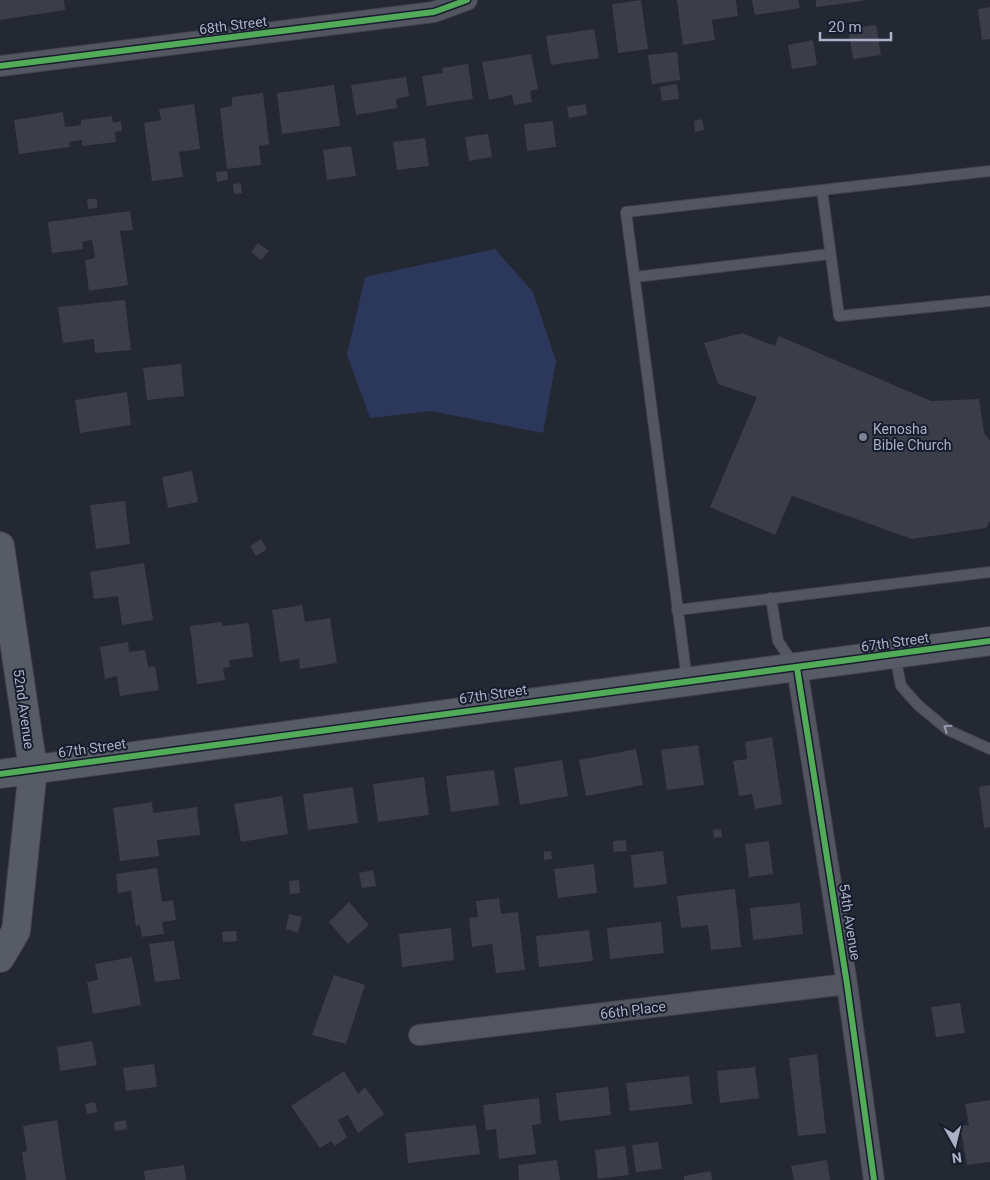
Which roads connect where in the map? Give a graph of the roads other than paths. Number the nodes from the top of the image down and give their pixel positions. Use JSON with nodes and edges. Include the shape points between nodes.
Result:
{"nodes":[{"id":1,"x":467,"y":0,"type":"edge"},
{"id":2,"x":0,"y":66,"type":"edge"},
{"id":3,"x":990,"y":171,"type":"edge"},
{"id":4,"x":822,"y":190,"type":"junction"},
{"id":5,"x":830,"y":254,"type":"junction"},
{"id":6,"x":635,"y":277,"type":"junction"},
{"id":7,"x":990,"y":300,"type":"edge"},
{"id":8,"x":0,"y":546,"type":"edge"},
{"id":9,"x":990,"y":572,"type":"edge"},
{"id":10,"x":771,"y":598,"type":"junction"},
{"id":11,"x":677,"y":610,"type":"junction"},
{"id":12,"x":990,"y":642,"type":"edge"},
{"id":13,"x":894,"y":655,"type":"junction"},
{"id":14,"x":797,"y":668,"type":"junction"},
{"id":15,"x":687,"y":681,"type":"junction"},
{"id":16,"x":990,"y":749,"type":"edge"},
{"id":17,"x":33,"y":769,"type":"junction"},
{"id":18,"x":0,"y":774,"type":"edge"},
{"id":19,"x":0,"y":958,"type":"edge"},
{"id":20,"x":847,"y":984,"type":"junction"},
{"id":21,"x":419,"y":1035,"type":"dead end"},
{"id":22,"x":874,"y":1180,"type":"edge"}],
"edges":[{"from":1,"to":2,"type":"street","name":"68th Street","via":[[434,12]]},
{"from":3,"to":4,"type":"lane"},
{"from":4,"to":5,"type":"lane"},
{"from":4,"to":6,"type":"lane","via":[[626,212]]},
{"from":5,"to":6,"type":"lane"},
{"from":5,"to":7,"type":"lane","via":[[839,316]]},
{"from":6,"to":11,"type":"lane"},
{"from":8,"to":17,"type":"street","name":"52nd Avenue"},
{"from":9,"to":10,"type":"lane"},
{"from":10,"to":11,"type":"lane"},
{"from":10,"to":14,"type":"lane","via":[[778,640]]},
{"from":11,"to":15,"type":"lane"},
{"from":12,"to":13,"type":"street","name":"67th Street"},
{"from":13,"to":14,"type":"street","name":"67th Street"},
{"from":16,"to":13,"type":"lane","one_way":true,"via":[[948,730],[918,705],[902,686]]},
{"from":14,"to":15,"type":"street","name":"67th Street"},
{"from":14,"to":20,"type":"street","name":"54th Avenue"},
{"from":15,"to":17,"type":"street","name":"67th Street"},
{"from":17,"to":18,"type":"street","name":"67th Street"},
{"from":17,"to":19,"type":"street","name":"52nd Avenue","via":[[16,931]]},
{"from":20,"to":21,"type":"street","name":"66th Place"},
{"from":20,"to":22,"type":"street","name":"54th Avenue"}]}
